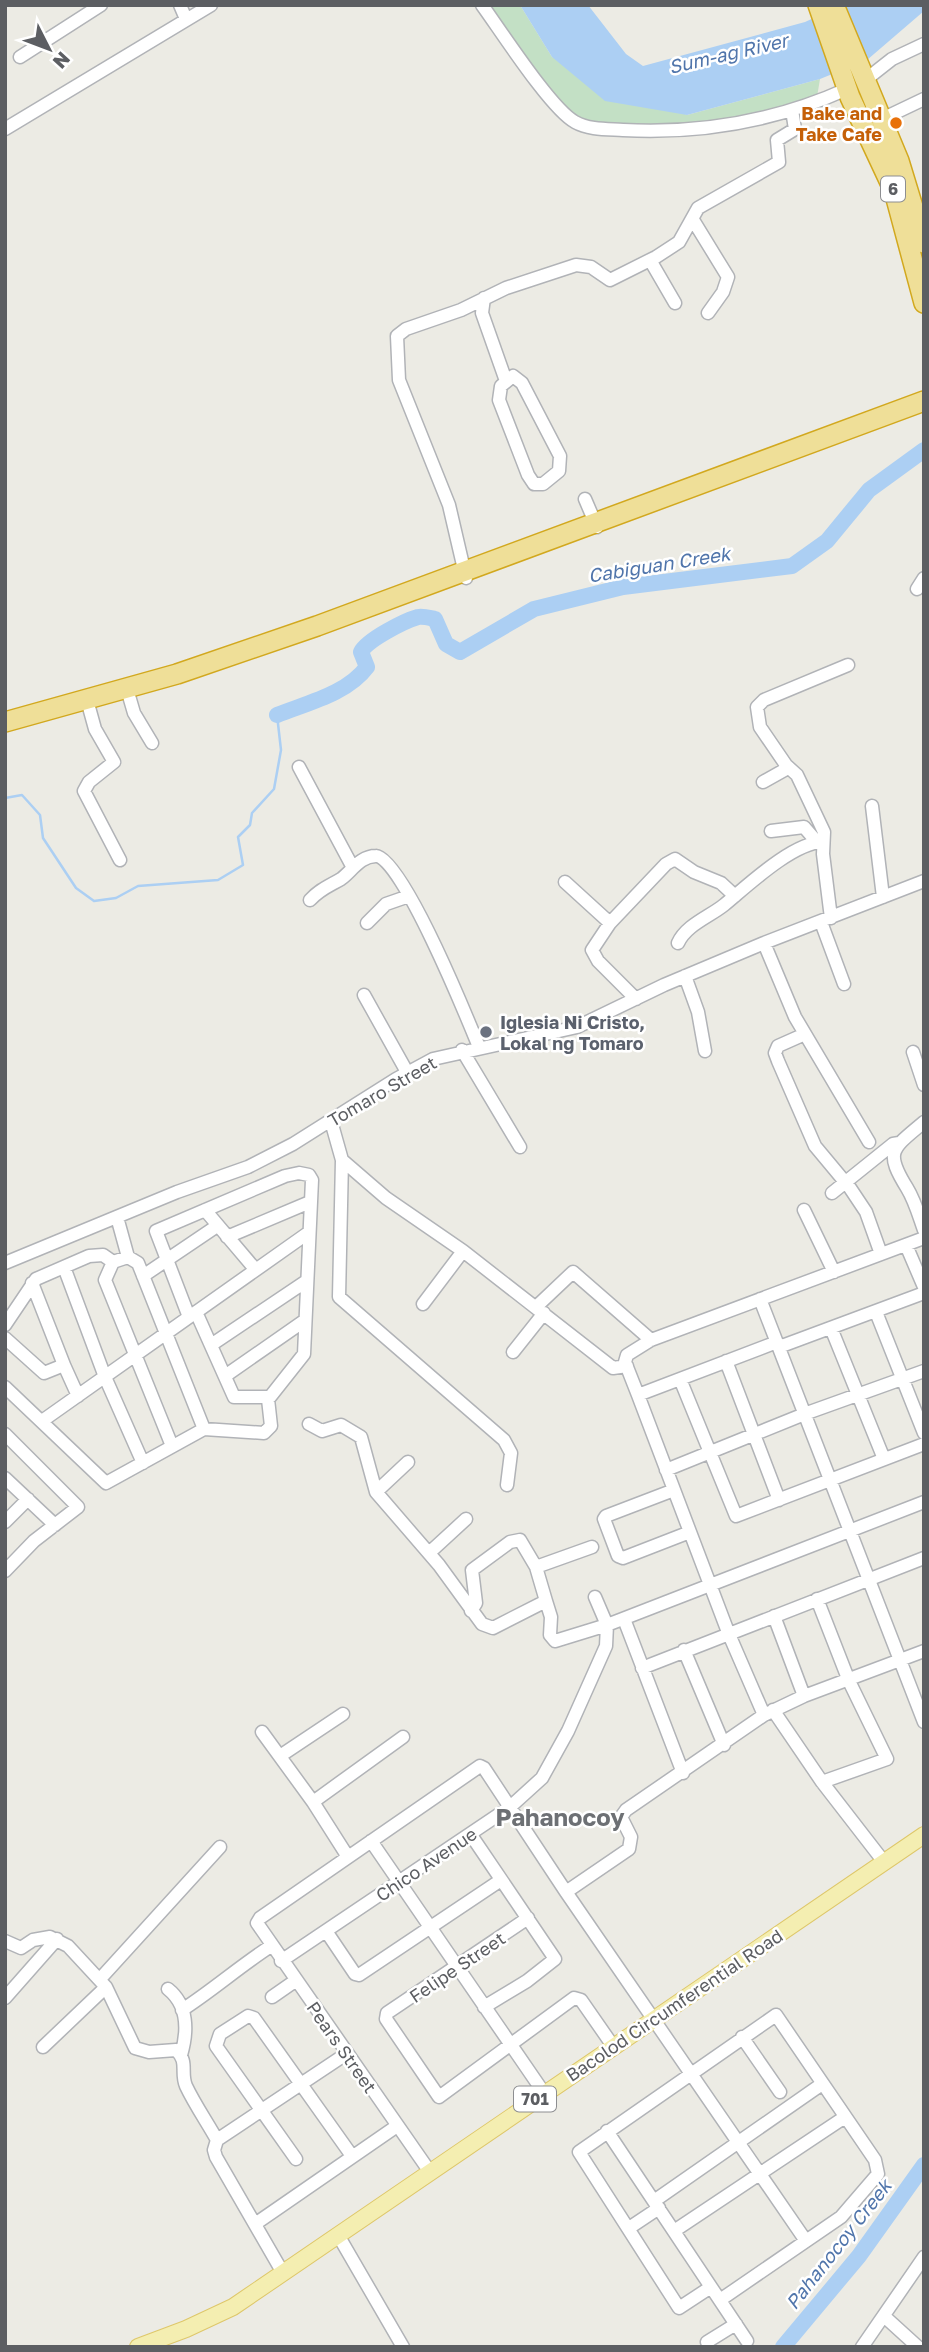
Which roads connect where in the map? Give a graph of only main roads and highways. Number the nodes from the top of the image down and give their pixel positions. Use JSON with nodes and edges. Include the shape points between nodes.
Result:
{"nodes":[{"id":1,"x":818,"y":5,"type":"edge"},
{"id":2,"x":834,"y":5,"type":"edge"},
{"id":3,"x":854,"y":81,"type":"junction"},
{"id":4,"x":924,"y":243,"type":"edge"},
{"id":5,"x":923,"y":295,"type":"edge"},
{"id":6,"x":924,"y":401,"type":"edge"},
{"id":7,"x":924,"y":414,"type":"edge"},
{"id":8,"x":597,"y":528,"type":"junction"},
{"id":9,"x":88,"y":703,"type":"junction"},
{"id":10,"x":5,"y":722,"type":"edge"},
{"id":11,"x":5,"y":729,"type":"edge"},
{"id":12,"x":924,"y":1835,"type":"edge"},
{"id":13,"x":138,"y":2347,"type":"edge"}],
"edges":[{"from":1,"to":3,"type":"highway","number":"6"},
{"from":2,"to":3,"type":"highway","number":"6"},
{"from":3,"to":4,"type":"highway","number":"6","via":[[880,120],[899,161]]},
{"from":3,"to":5,"type":"highway","number":"6","via":[[894,191]]},
{"from":6,"to":8,"type":"highway"},
{"from":7,"to":8,"type":"highway"},
{"from":8,"to":9,"type":"highway","via":[[319,633]]},
{"from":9,"to":10,"type":"highway"},
{"from":9,"to":11,"type":"highway"},
{"from":12,"to":13,"type":"main road","name":"Bacolod Circumferential Road","number":"701","via":[[283,2273],[210,2319]]}]}
